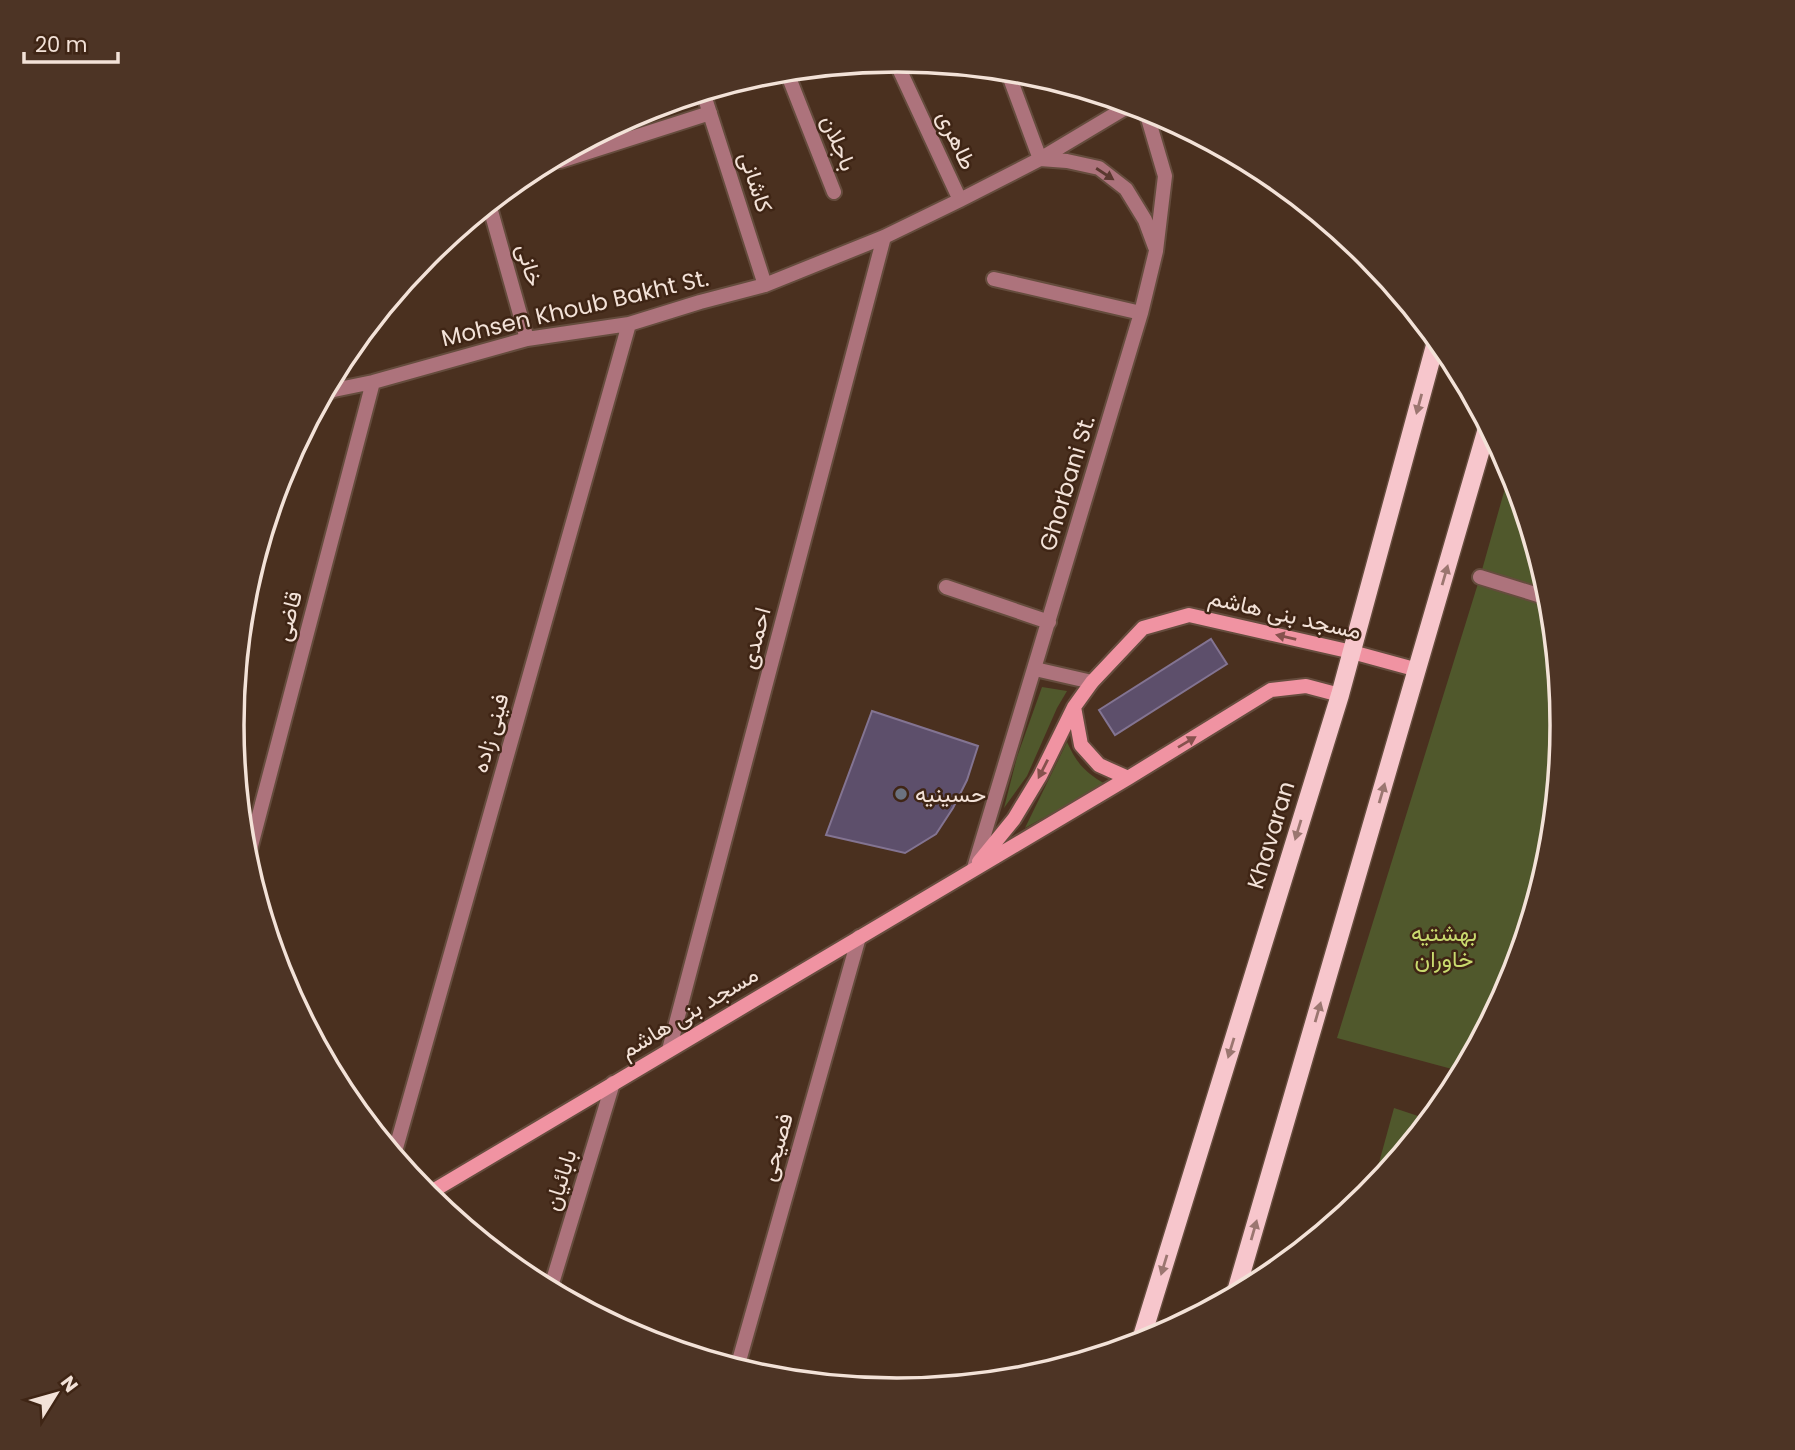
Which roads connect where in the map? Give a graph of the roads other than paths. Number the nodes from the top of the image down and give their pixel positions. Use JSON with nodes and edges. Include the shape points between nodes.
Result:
{"nodes":[{"id":1,"x":901,"y":72,"type":"edge"},
{"id":2,"x":790,"y":81,"type":"edge"},
{"id":3,"x":1011,"y":82,"type":"edge"},
{"id":4,"x":706,"y":101,"type":"edge"},
{"id":5,"x":1120,"y":111,"type":"edge"},
{"id":6,"x":710,"y":113,"type":"junction"},
{"id":7,"x":1149,"y":122,"type":"edge"},
{"id":8,"x":615,"y":136,"type":"edge"},
{"id":9,"x":1040,"y":159,"type":"junction"},
{"id":10,"x":834,"y":192,"type":"dead end"},
{"id":11,"x":960,"y":201,"type":"junction"},
{"id":12,"x":492,"y":214,"type":"edge"},
{"id":13,"x":884,"y":237,"type":"junction"},
{"id":14,"x":1156,"y":251,"type":"junction"},
{"id":15,"x":994,"y":279,"type":"dead end"},
{"id":16,"x":765,"y":285,"type":"junction"},
{"id":17,"x":1141,"y":313,"type":"junction"},
{"id":18,"x":629,"y":324,"type":"junction"},
{"id":19,"x":527,"y":339,"type":"junction"},
{"id":20,"x":1433,"y":351,"type":"edge"},
{"id":21,"x":373,"y":382,"type":"junction"},
{"id":22,"x":339,"y":386,"type":"edge"},
{"id":23,"x":1484,"y":438,"type":"edge"},
{"id":24,"x":1480,"y":577,"type":"dead end"},
{"id":25,"x":946,"y":587,"type":"dead end"},
{"id":26,"x":1537,"y":595,"type":"edge"},
{"id":27,"x":1049,"y":622,"type":"junction"},
{"id":28,"x":1352,"y":652,"type":"junction"},
{"id":29,"x":1035,"y":669,"type":"junction"},
{"id":30,"x":1418,"y":670,"type":"junction"},
{"id":31,"x":1092,"y":682,"type":"junction"},
{"id":32,"x":1340,"y":695,"type":"junction"},
{"id":33,"x":1073,"y":708,"type":"junction"},
{"id":34,"x":1128,"y":778,"type":"junction"},
{"id":35,"x":254,"y":834,"type":"edge"},
{"id":36,"x":974,"y":868,"type":"junction"},
{"id":37,"x":859,"y":937,"type":"junction"},
{"id":38,"x":669,"y":1050,"type":"junction"},
{"id":39,"x":613,"y":1083,"type":"junction"},
{"id":40,"x":397,"y":1145,"type":"edge"},
{"id":41,"x":437,"y":1188,"type":"edge"},
{"id":42,"x":553,"y":1280,"type":"edge"},
{"id":43,"x":1239,"y":1281,"type":"edge"},
{"id":44,"x":1144,"y":1330,"type":"edge"},
{"id":45,"x":740,"y":1359,"type":"edge"}],
"edges":[{"from":1,"to":11,"type":"street","name":"طاهری"},
{"from":2,"to":10,"type":"street","name":"باجلان"},
{"from":3,"to":9,"type":"street"},
{"from":4,"to":6,"type":"street","name":"کاشانی"},
{"from":5,"to":9,"type":"street","name":"Mohsen Khoub Bakht St."},
{"from":6,"to":8,"type":"street"},
{"from":6,"to":16,"type":"street","name":"کاشانی"},
{"from":7,"to":14,"type":"street","name":"Ghorbani St.","via":[[1165,176]]},
{"from":9,"to":11,"type":"street","name":"Mohsen Khoub Bakht St."},
{"from":9,"to":14,"type":"street","one_way":true,"via":[[1099,168],[1126,189],[1145,220]]},
{"from":11,"to":13,"type":"street","name":"Mohsen Khoub Bakht St."},
{"from":12,"to":19,"type":"street","name":"خانی"},
{"from":13,"to":16,"type":"street","name":"Mohsen Khoub Bakht St."},
{"from":13,"to":38,"type":"street","name":"احمدی"},
{"from":14,"to":17,"type":"street","name":"Ghorbani St."},
{"from":15,"to":17,"type":"street"},
{"from":16,"to":18,"type":"street","name":"Mohsen Khoub Bakht St."},
{"from":17,"to":27,"type":"street","name":"Ghorbani St."},
{"from":18,"to":19,"type":"street","name":"Mohsen Khoub Bakht St."},
{"from":18,"to":40,"type":"street","name":"فینی زاده"},
{"from":19,"to":21,"type":"street","name":"Mohsen Khoub Bakht St."},
{"from":20,"to":28,"type":"main road","name":"Khavaran","one_way":true},
{"from":21,"to":22,"type":"street","name":"Mohsen Khoub Bakht St."},
{"from":21,"to":35,"type":"street","name":"قاضی"},
{"from":30,"to":23,"type":"main road","one_way":true},
{"from":24,"to":26,"type":"street"},
{"from":25,"to":27,"type":"street"},
{"from":27,"to":29,"type":"street","name":"Ghorbani St."},
{"from":28,"to":30,"type":"main road","name":"مسجد بنی هاشم"},
{"from":28,"to":31,"type":"main road","name":"مسجد بنی هاشم","one_way":true,"via":[[1189,615],[1143,628]]},
{"from":28,"to":32,"type":"main road","name":"Khavaran"},
{"from":29,"to":31,"type":"street"},
{"from":29,"to":36,"type":"street","name":"Ghorbani St."},
{"from":43,"to":30,"type":"main road","one_way":true},
{"from":31,"to":33,"type":"main road","name":"مسجد بنی هاشم"},
{"from":34,"to":32,"type":"main road","name":"مسجد بنی هاشم","one_way":true,"via":[[1271,690],[1306,686]]},
{"from":32,"to":44,"type":"main road","name":"Khavaran","one_way":true},
{"from":33,"to":34,"type":"main road","via":[[1080,745],[1099,765]]},
{"from":33,"to":36,"type":"main road","name":"مسجد بنی هاشم","one_way":true,"via":[[1040,776]]},
{"from":34,"to":36,"type":"main road","name":"مسجد بنی هاشم"},
{"from":36,"to":37,"type":"main road","name":"مسجد بنی هاشم"},
{"from":37,"to":38,"type":"main road","name":"مسجد بنی هاشم"},
{"from":37,"to":45,"type":"street","name":"فصیحی"},
{"from":38,"to":39,"type":"main road","name":"مسجد بنی هاشم"},
{"from":39,"to":41,"type":"main road","name":"مسجد بنی هاشم"},
{"from":39,"to":42,"type":"street","name":"بابائیان"}]}
